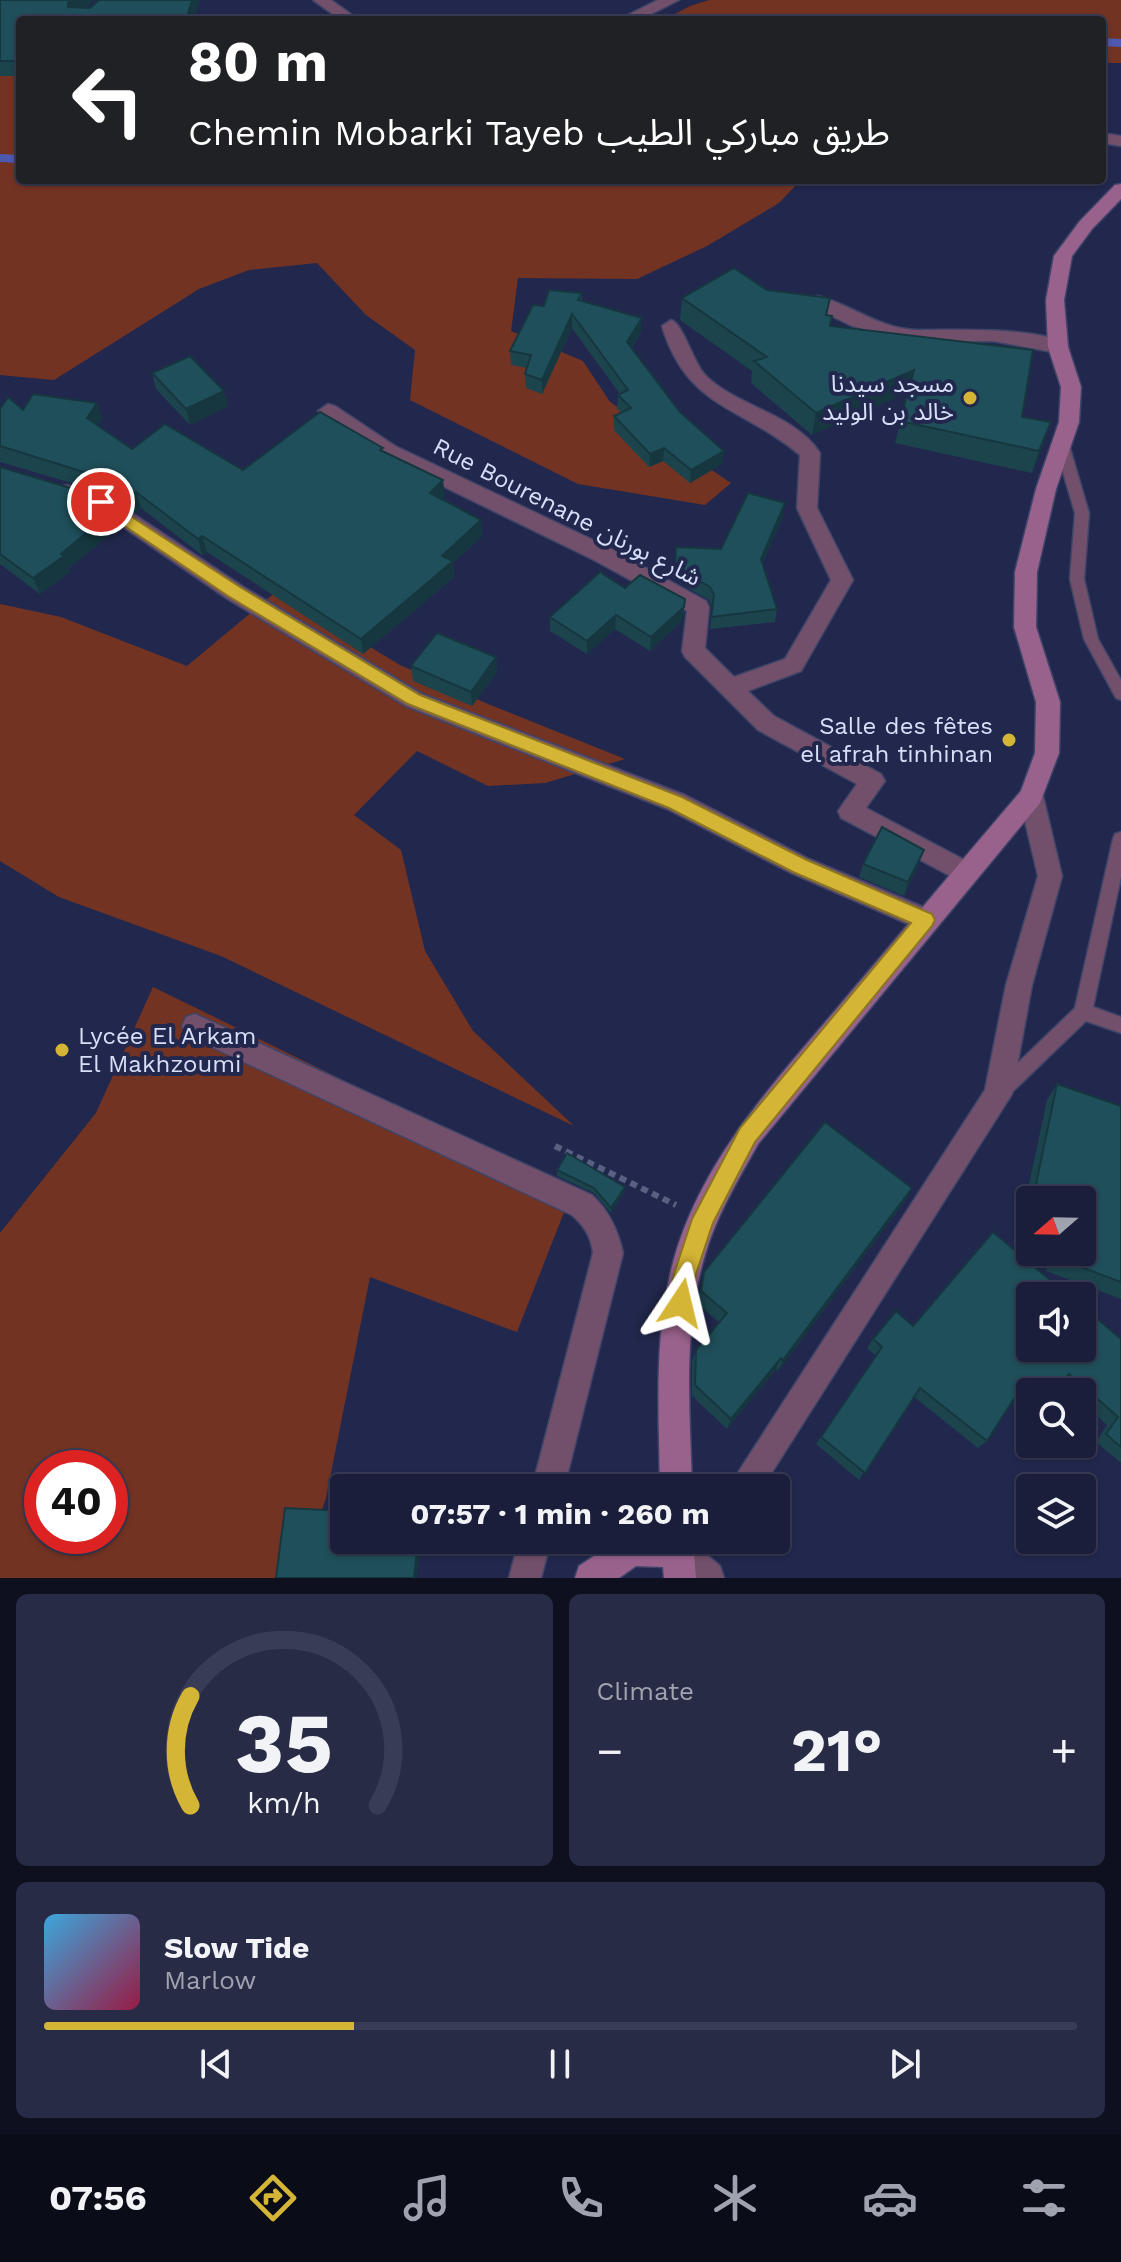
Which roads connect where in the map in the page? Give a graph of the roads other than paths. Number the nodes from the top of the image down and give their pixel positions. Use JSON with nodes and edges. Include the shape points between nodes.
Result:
{"nodes":[{"id":1,"x":321,"y":0,"type":"edge"},
{"id":2,"x":671,"y":0,"type":"edge"},
{"id":3,"x":345,"y":16,"type":"edge"},
{"id":4,"x":635,"y":16,"type":"edge"},
{"id":5,"x":1121,"y":189,"type":"edge"},
{"id":6,"x":818,"y":302,"type":"edge"},
{"id":7,"x":671,"y":326,"type":"dead end"},
{"id":8,"x":1058,"y":347,"type":"junction"},
{"id":9,"x":328,"y":411,"type":"dead end"},
{"id":10,"x":1062,"y":445,"type":"junction"},
{"id":11,"x":43,"y":485,"type":"edge"},
{"id":12,"x":730,"y":688,"type":"junction"},
{"id":13,"x":1121,"y":694,"type":"edge"},
{"id":14,"x":1031,"y":796,"type":"junction"},
{"id":15,"x":1121,"y":839,"type":"edge"},
{"id":16,"x":965,"y":872,"type":"junction"},
{"id":17,"x":926,"y":920,"type":"junction"},
{"id":18,"x":1083,"y":1012,"type":"junction"},
{"id":19,"x":1121,"y":1025,"type":"edge"},
{"id":20,"x":195,"y":1026,"type":"dead end"},
{"id":21,"x":998,"y":1094,"type":"junction"},
{"id":22,"x":552,"y":1474,"type":"edge"},
{"id":23,"x":676,"y":1474,"type":"edge"},
{"id":24,"x":753,"y":1474,"type":"edge"},
{"id":25,"x":531,"y":1554,"type":"edge"},
{"id":26,"x":683,"y":1557,"type":"edge"},
{"id":27,"x":525,"y":1578,"type":"edge"},
{"id":28,"x":591,"y":1578,"type":"edge"},
{"id":29,"x":708,"y":1578,"type":"edge"}],
"edges":[{"from":1,"to":3,"type":"street"},
{"from":2,"to":4,"type":"street"},
{"from":5,"to":8,"type":"street","via":[[1063,256],[1055,300]]},
{"from":6,"to":8,"type":"street","via":[[859,322],[912,336],[993,335]]},
{"from":7,"to":12,"type":"street","via":[[677,349],[695,378],[810,453],[807,508],[842,580],[793,665]]},
{"from":8,"to":10,"type":"street","via":[[1071,387]]},
{"from":9,"to":12,"type":"street","name":"Rue Bourenane شارع بورنان","via":[[388,451],[602,554],[698,607],[693,651]]},
{"from":10,"to":13,"type":"lane","via":[[1082,513],[1077,579],[1091,639]]},
{"from":10,"to":14,"type":"street","via":[[1026,572],[1025,627],[1048,702],[1047,753]]},
{"from":11,"to":17,"type":"street","via":[[101,502],[234,592],[414,700],[676,802],[800,866]]},
{"from":12,"to":16,"type":"street","name":"Rue Bourenane شارع بورنان","via":[[766,723],[873,781],[850,811]]},
{"from":14,"to":16,"type":"street"},
{"from":14,"to":21,"type":"street","via":[[1050,876],[1019,985]]},
{"from":15,"to":18,"type":"lane"},
{"from":16,"to":17,"type":"street"},
{"from":17,"to":23,"type":"street","via":[[748,1135],[703,1219],[685,1274],[675,1359]]},
{"from":18,"to":19,"type":"lane"},
{"from":18,"to":21,"type":"lane"},
{"from":20,"to":22,"type":"street","via":[[582,1205],[601,1225],[608,1253]]},
{"from":21,"to":24,"type":"street"},
{"from":25,"to":27,"type":"street"},
{"from":26,"to":28,"type":"street","via":[[632,1550]]},
{"from":26,"to":29,"type":"street"}]}
